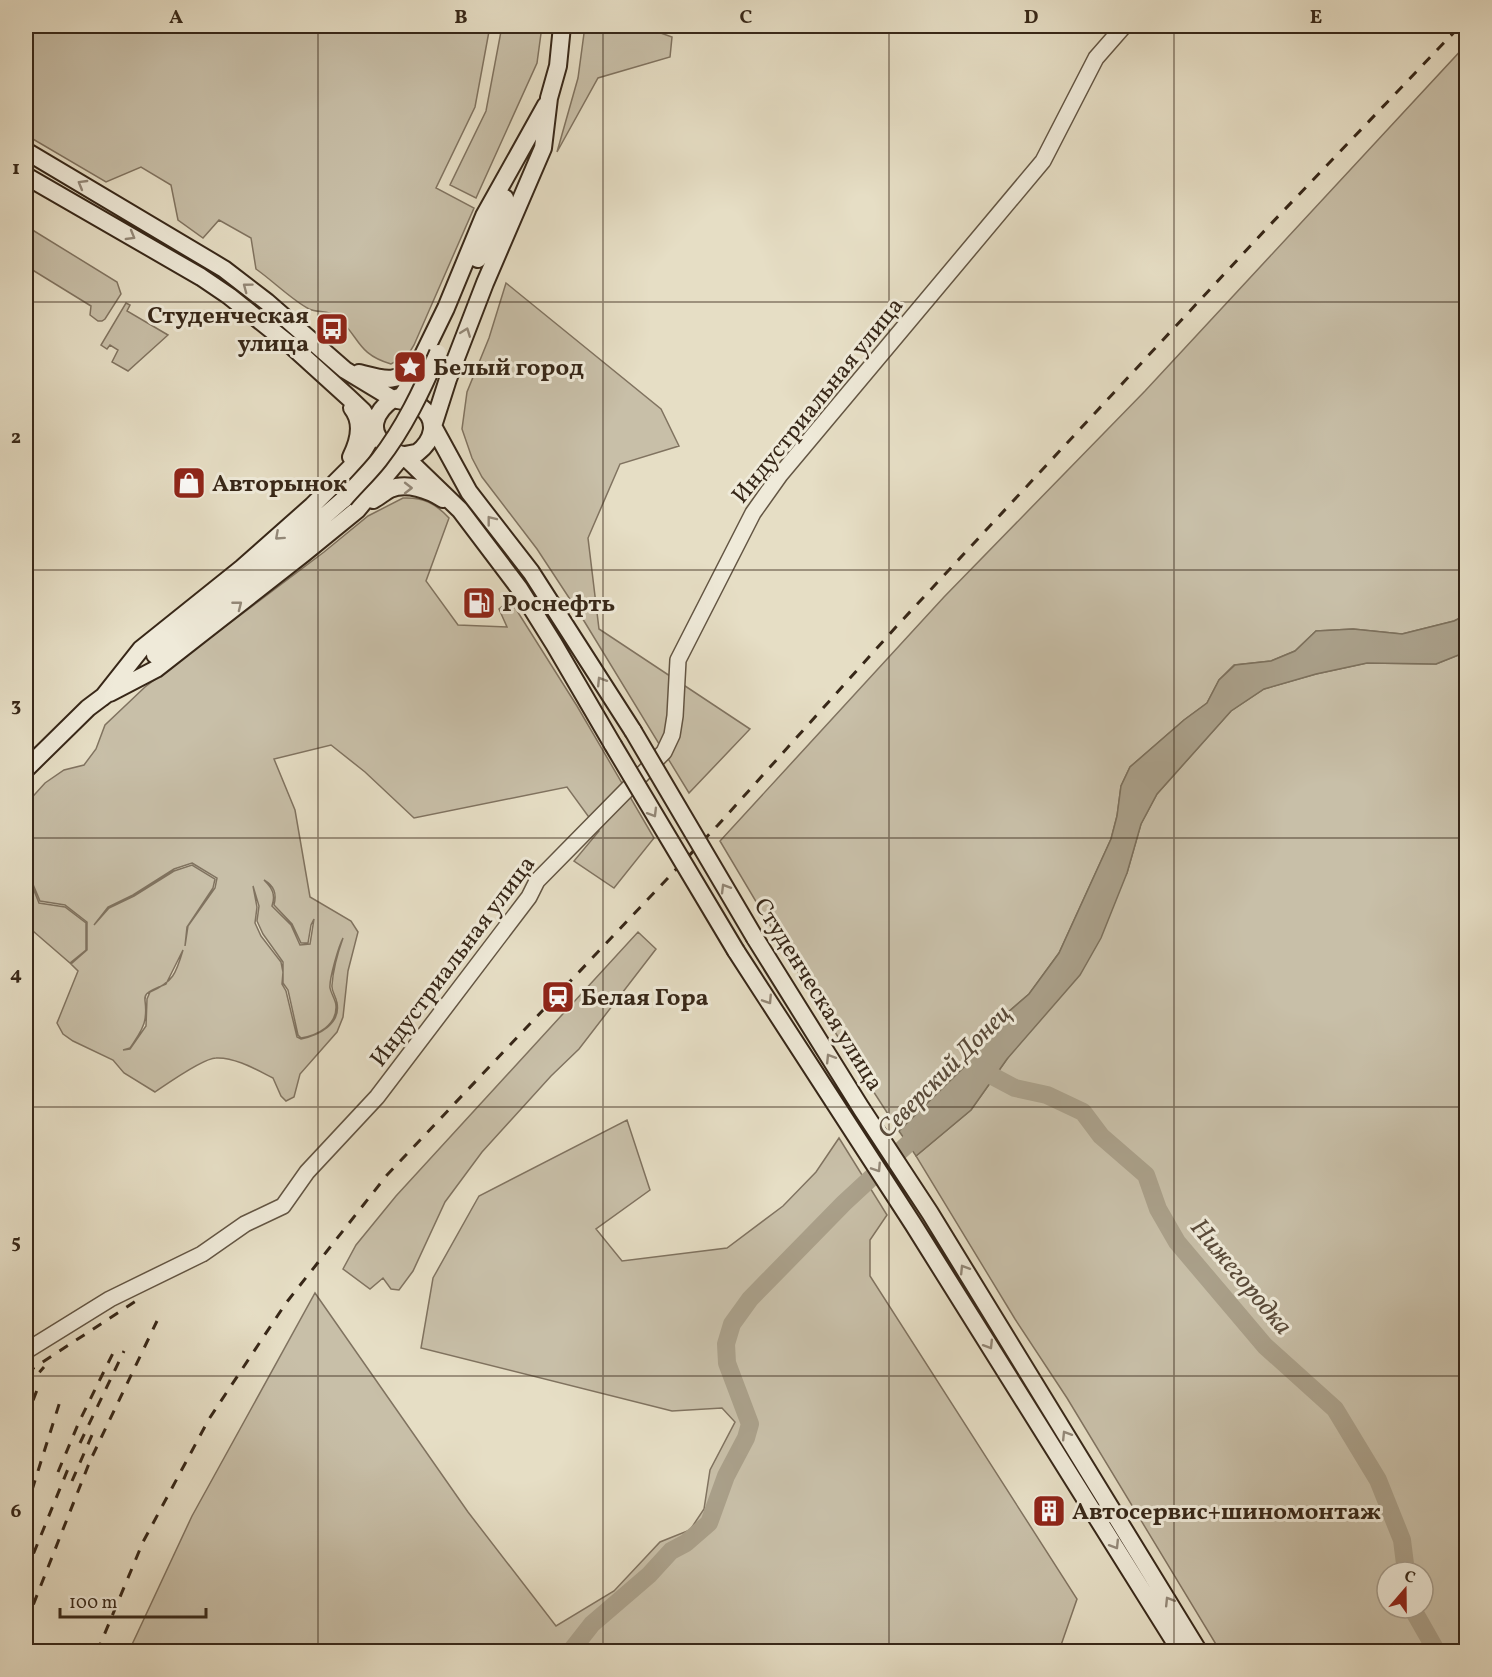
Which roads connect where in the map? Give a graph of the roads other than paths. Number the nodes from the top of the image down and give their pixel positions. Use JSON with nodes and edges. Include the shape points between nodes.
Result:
{"nodes":[{"id":1,"x":562,"y":26,"type":"edge"},
{"id":2,"x":1124,"y":26,"type":"edge"},
{"id":3,"x":549,"y":98,"type":"junction"},
{"id":4,"x":26,"y":151,"type":"edge"},
{"id":5,"x":26,"y":176,"type":"edge"},
{"id":6,"x":267,"y":302,"type":"junction"},
{"id":7,"x":255,"y":317,"type":"junction"},
{"id":8,"x":421,"y":362,"type":"junction"},
{"id":9,"x":345,"y":370,"type":"junction"},
{"id":10,"x":332,"y":384,"type":"junction"},
{"id":11,"x":393,"y":399,"type":"junction"},
{"id":12,"x":433,"y":426,"type":"junction"},
{"id":13,"x":375,"y":431,"type":"junction"},
{"id":14,"x":403,"y":455,"type":"junction"},
{"id":15,"x":312,"y":506,"type":"junction"},
{"id":16,"x":357,"y":510,"type":"junction"},
{"id":17,"x":460,"y":510,"type":"junction"},
{"id":18,"x":103,"y":697,"type":"junction"},
{"id":19,"x":26,"y":770,"type":"edge"},
{"id":20,"x":26,"y":1351,"type":"edge"},
{"id":21,"x":1181,"y":1652,"type":"edge"},
{"id":22,"x":1198,"y":1652,"type":"edge"}],
"edges":[{"from":1,"to":3,"type":"main road","via":[[558,66]]},
{"from":2,"to":20,"type":"street","name":"Индустриальная улица","via":[[1096,58],[1043,161],[780,475],[753,513],[678,660],[675,716],[664,752],[537,881],[529,897],[377,1097],[307,1172],[284,1206],[245,1224],[202,1254],[110,1299]]},
{"from":3,"to":8,"type":"main road","via":[[484,216]]},
{"from":12,"to":3,"type":"main road","one_way":true,"via":[[485,283],[543,148]]},
{"from":3,"to":18,"type":"main road","bridge":true,"via":[[424,384],[378,461],[344,499],[290,546]]},
{"from":6,"to":4,"type":"main road","one_way":true,"via":[[224,269]]},
{"from":5,"to":7,"type":"main road","one_way":true,"via":[[201,277]]},
{"from":6,"to":7,"type":"main road"},
{"from":6,"to":9,"type":"main road"},
{"from":7,"to":10,"type":"main road"},
{"from":8,"to":9,"type":"main road","via":[[405,376],[390,381]]},
{"from":8,"to":11,"type":"main road","via":[[402,396]]},
{"from":9,"to":11,"type":"main road"},
{"from":10,"to":13,"type":"main road","via":[[363,411]]},
{"from":10,"to":15,"type":"main road","via":[[357,414],[360,427],[349,460]]},
{"from":11,"to":12,"type":"main road","via":[[420,406]]},
{"from":11,"to":13,"type":"main road","via":[[377,415]]},
{"from":12,"to":14,"type":"main road","via":[[423,448]]},
{"from":22,"to":12,"type":"main road","name":"Студенческая улица","one_way":true,"bridge":true,"via":[[930,1213],[755,938],[633,731],[531,572],[469,492]]},
{"from":13,"to":14,"type":"main road","via":[[381,442]]},
{"from":13,"to":15,"type":"main road","via":[[358,460]]},
{"from":14,"to":16,"type":"main road"},
{"from":14,"to":17,"type":"main road","name":"Студенческая улица"},
{"from":15,"to":18,"type":"main road","one_way":true,"via":[[141,648]]},
{"from":16,"to":17,"type":"main road","one_way":true,"via":[[392,489],[405,488],[420,488]]},
{"from":18,"to":16,"type":"main road","one_way":true,"via":[[156,669]]},
{"from":17,"to":21,"type":"main road","name":"Студенческая улица","one_way":true,"bridge":true,"via":[[519,588],[736,951],[913,1224]]},
{"from":18,"to":19,"type":"main road"}]}
